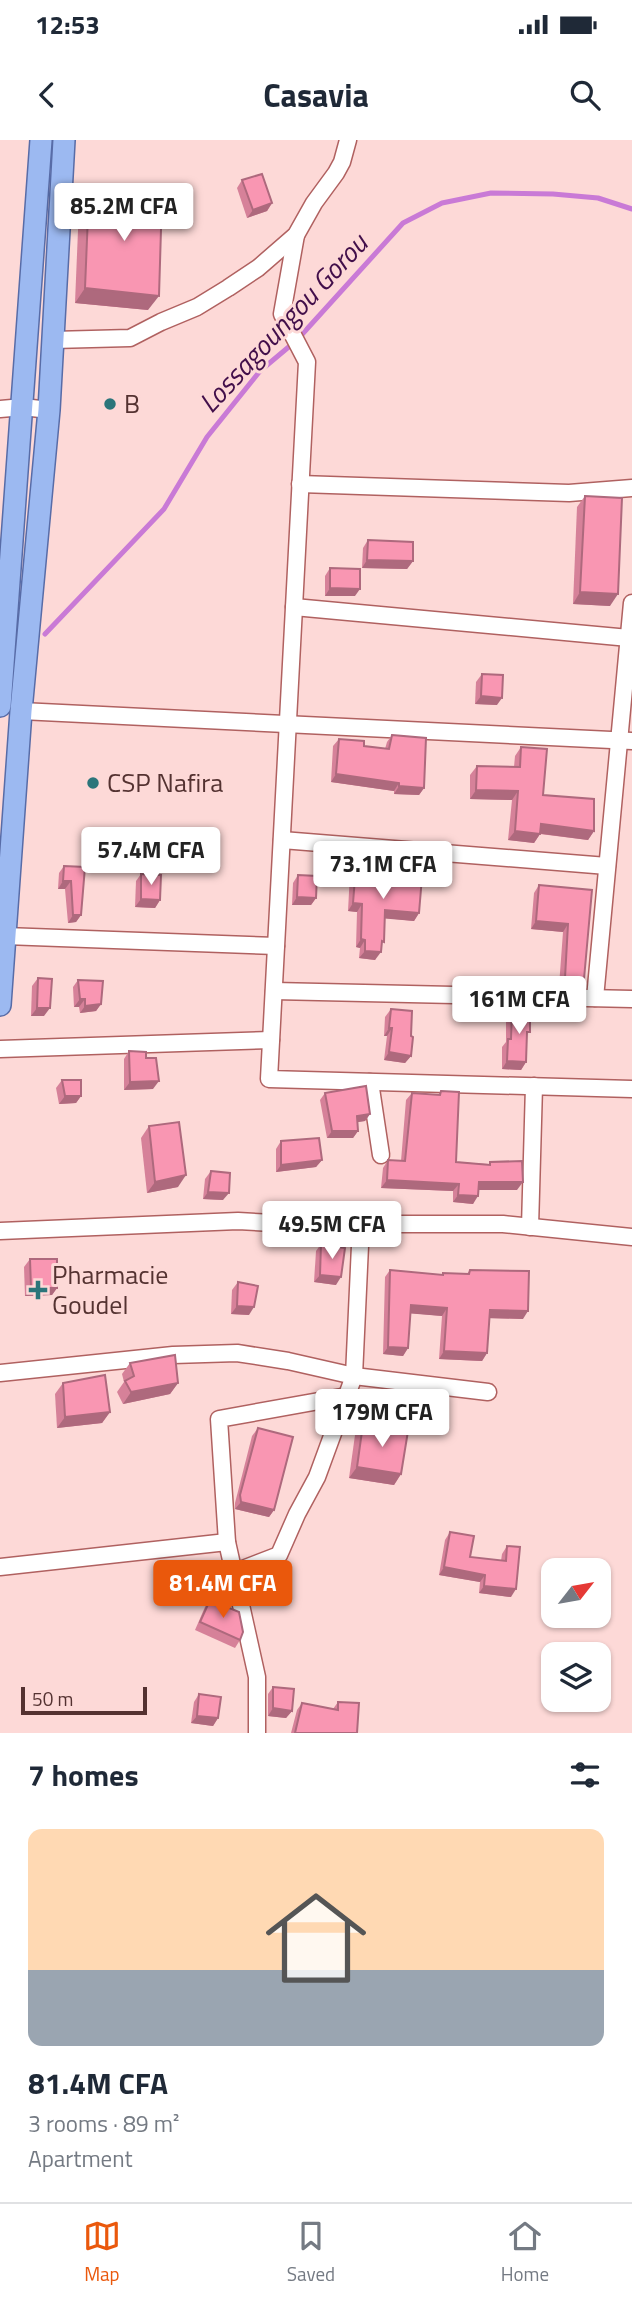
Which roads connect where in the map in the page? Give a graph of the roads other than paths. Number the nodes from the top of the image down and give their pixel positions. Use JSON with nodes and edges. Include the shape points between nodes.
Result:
{"nodes":[{"id":1,"x":41,"y":140,"type":"edge"},
{"id":2,"x":64,"y":140,"type":"edge"},
{"id":3,"x":348,"y":140,"type":"edge"},
{"id":4,"x":296,"y":235,"type":"junction"},
{"id":5,"x":53,"y":340,"type":"junction"},
{"id":6,"x":23,"y":407,"type":"junction"},
{"id":7,"x":0,"y":409,"type":"edge"},
{"id":8,"x":49,"y":410,"type":"junction"},
{"id":9,"x":300,"y":484,"type":"junction"},
{"id":10,"x":632,"y":488,"type":"edge"},
{"id":11,"x":294,"y":607,"type":"junction"},
{"id":12,"x":632,"y":609,"type":"edge"},
{"id":13,"x":629,"y":638,"type":"junction"},
{"id":14,"x":10,"y":709,"type":"edge"},
{"id":15,"x":288,"y":723,"type":"junction"},
{"id":16,"x":626,"y":740,"type":"edge"},
{"id":17,"x":282,"y":840,"type":"junction"},
{"id":18,"x":607,"y":866,"type":"junction"},
{"id":19,"x":5,"y":936,"type":"junction"},
{"id":20,"x":276,"y":946,"type":"junction"},
{"id":21,"x":274,"y":991,"type":"junction"},
{"id":22,"x":595,"y":998,"type":"junction"},
{"id":23,"x":632,"y":999,"type":"edge"},
{"id":24,"x":0,"y":1005,"type":"edge"},
{"id":25,"x":271,"y":1040,"type":"junction"},
{"id":26,"x":0,"y":1049,"type":"edge"},
{"id":27,"x":370,"y":1082,"type":"junction"},
{"id":28,"x":534,"y":1086,"type":"junction"},
{"id":29,"x":632,"y":1089,"type":"edge"},
{"id":30,"x":381,"y":1156,"type":"dead end"},
{"id":31,"x":361,"y":1224,"type":"junction"},
{"id":32,"x":530,"y":1227,"type":"junction"},
{"id":33,"x":0,"y":1231,"type":"edge"},
{"id":34,"x":632,"y":1237,"type":"edge"},
{"id":35,"x":0,"y":1373,"type":"edge"},
{"id":36,"x":354,"y":1376,"type":"junction"},
{"id":37,"x":488,"y":1392,"type":"dead end"},
{"id":38,"x":347,"y":1396,"type":"junction"},
{"id":39,"x":227,"y":1542,"type":"junction"},
{"id":40,"x":0,"y":1567,"type":"edge"},
{"id":41,"x":235,"y":1572,"type":"junction"},
{"id":42,"x":257,"y":1733,"type":"edge"}],
"edges":[{"from":1,"to":6,"type":"main road"},
{"from":2,"to":5,"type":"main road"},
{"from":3,"to":4,"type":"street","via":[[342,162]]},
{"from":4,"to":5,"type":"street","via":[[228,288],[130,338]]},
{"from":4,"to":9,"type":"street","via":[[282,314],[307,362]]},
{"from":5,"to":8,"type":"main road"},
{"from":6,"to":7,"type":"street"},
{"from":6,"to":8,"type":"street"},
{"from":6,"to":14,"type":"main road"},
{"from":8,"to":14,"type":"main road"},
{"from":9,"to":10,"type":"street","via":[[569,493]]},
{"from":9,"to":11,"type":"street"},
{"from":11,"to":13,"type":"street"},
{"from":11,"to":15,"type":"street"},
{"from":12,"to":13,"type":"street"},
{"from":13,"to":16,"type":"street"},
{"from":14,"to":15,"type":"street"},
{"from":14,"to":19,"type":"main road"},
{"from":15,"to":16,"type":"street"},
{"from":15,"to":17,"type":"street"},
{"from":16,"to":18,"type":"street"},
{"from":17,"to":18,"type":"street"},
{"from":17,"to":20,"type":"street"},
{"from":18,"to":22,"type":"street"},
{"from":19,"to":20,"type":"street"},
{"from":19,"to":24,"type":"main road"},
{"from":20,"to":21,"type":"street"},
{"from":21,"to":22,"type":"street"},
{"from":21,"to":25,"type":"street"},
{"from":22,"to":23,"type":"street"},
{"from":25,"to":26,"type":"street"},
{"from":25,"to":27,"type":"street","via":[[269,1079]]},
{"from":27,"to":28,"type":"street"},
{"from":27,"to":30,"type":"street"},
{"from":28,"to":29,"type":"street"},
{"from":28,"to":32,"type":"street"},
{"from":31,"to":32,"type":"street"},
{"from":31,"to":33,"type":"street","via":[[187,1222]]},
{"from":31,"to":36,"type":"street"},
{"from":32,"to":34,"type":"street"},
{"from":35,"to":36,"type":"street","via":[[206,1352],[263,1357]]},
{"from":36,"to":37,"type":"street"},
{"from":36,"to":38,"type":"street"},
{"from":38,"to":39,"type":"street","via":[[219,1419]]},
{"from":38,"to":41,"type":"street","via":[[317,1478],[279,1555]]},
{"from":39,"to":40,"type":"street"},
{"from":39,"to":41,"type":"street"},
{"from":41,"to":42,"type":"street","via":[[257,1677]]}]}
